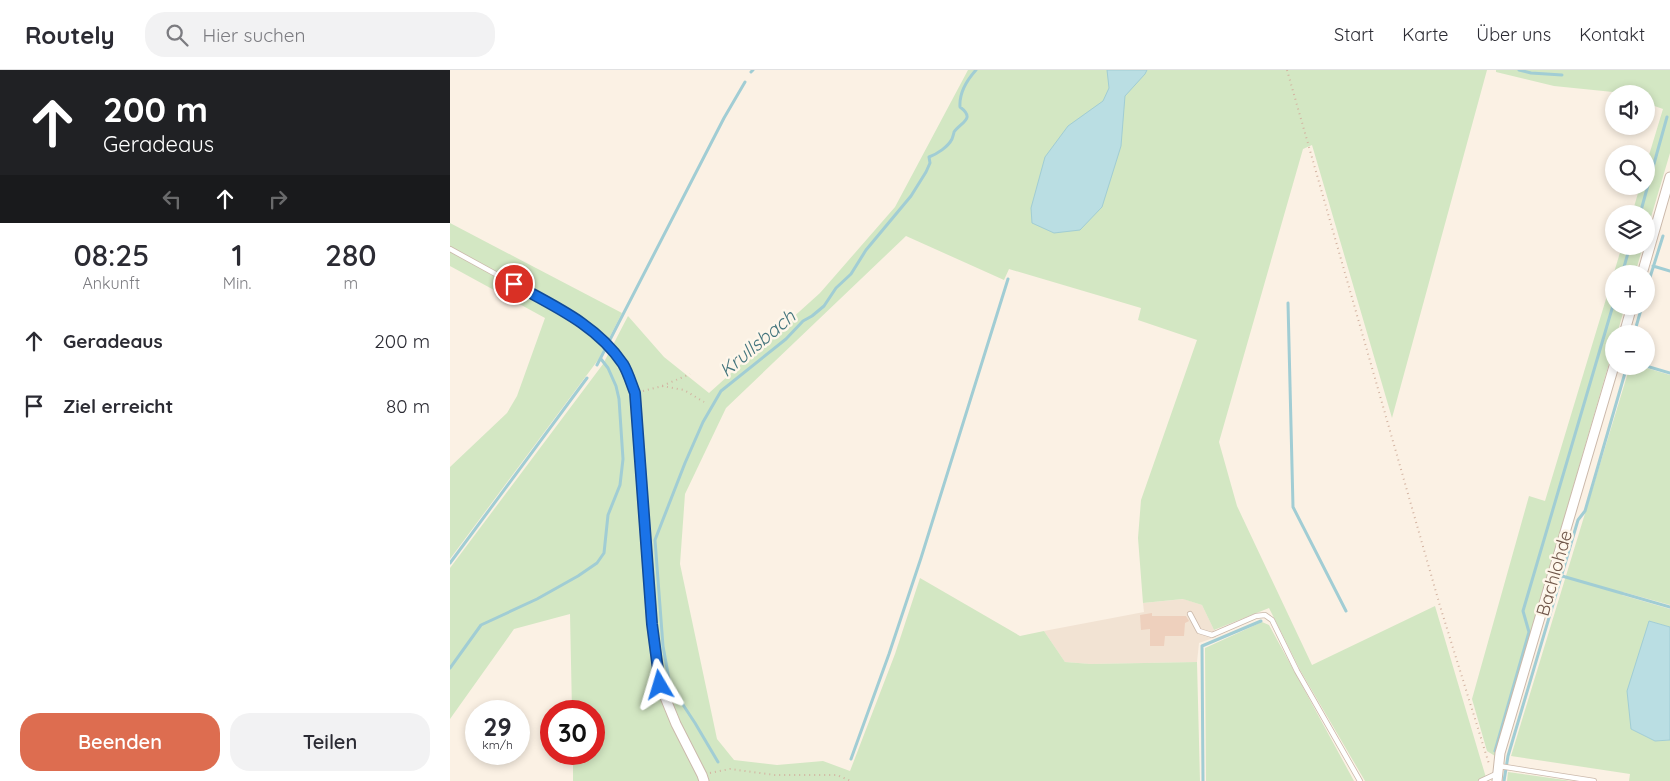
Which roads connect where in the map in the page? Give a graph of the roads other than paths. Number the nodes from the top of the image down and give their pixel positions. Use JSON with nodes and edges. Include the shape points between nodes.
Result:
{"nodes":[{"id":1,"x":1670,"y":177,"type":"edge"},
{"id":2,"x":450,"y":249,"type":"edge"},
{"id":3,"x":1645,"y":265,"type":"edge"},
{"id":4,"x":624,"y":365,"type":"joint"},
{"id":5,"x":1611,"y":375,"type":"edge"},
{"id":6,"x":1190,"y":614,"type":"dead end"},
{"id":7,"x":1497,"y":774,"type":"edge"},
{"id":8,"x":703,"y":778,"type":"edge"},
{"id":9,"x":1360,"y":781,"type":"edge"},
{"id":10,"x":1481,"y":781,"type":"edge"},
{"id":11,"x":1594,"y":781,"type":"edge"}],
"edges":[{"from":1,"to":3,"type":"street"},
{"from":2,"to":4,"type":"lane","via":[[578,320],[603,340]]},
{"from":4,"to":8,"type":"street","via":[[635,393],[652,624],[660,685]]},
{"from":5,"to":7,"type":"street","name":"Bachlohde","via":[[1500,753]]},
{"from":6,"to":9,"type":"lane","via":[[1199,631],[1212,635],[1256,616],[1265,615],[1272,620],[1297,671]]},
{"from":7,"to":10,"type":"lane"},
{"from":7,"to":11,"type":"lane"}]}
